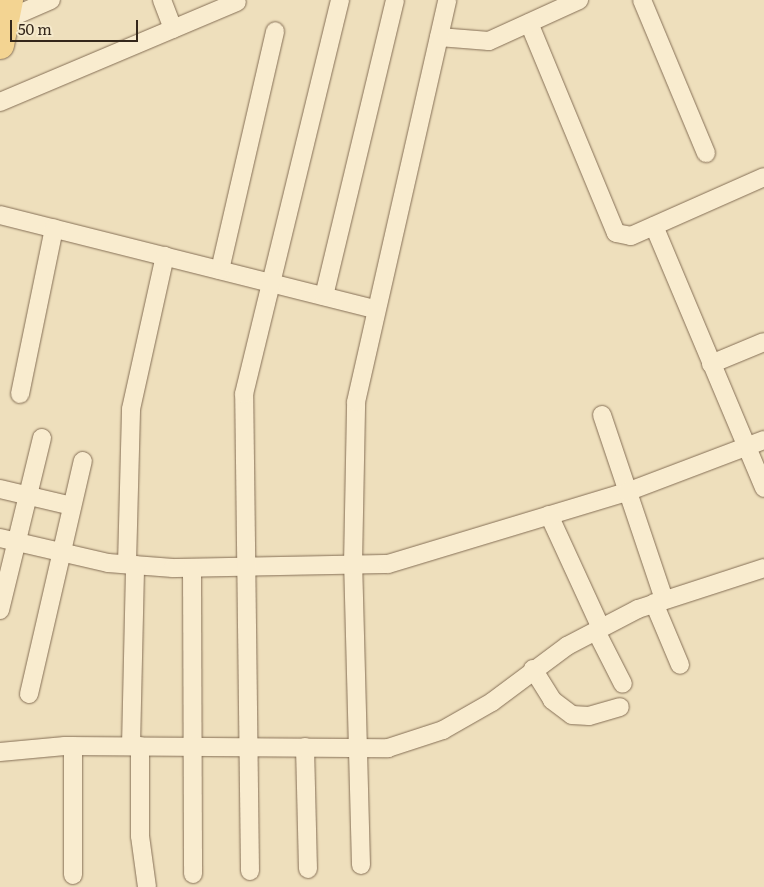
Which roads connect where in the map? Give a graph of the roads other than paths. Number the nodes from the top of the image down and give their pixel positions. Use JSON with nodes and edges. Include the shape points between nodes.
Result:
{"nodes":[{"id":1,"x":51,"y":0,"type":"edge"},
{"id":2,"x":162,"y":0,"type":"edge"},
{"id":3,"x":340,"y":0,"type":"edge"},
{"id":4,"x":395,"y":0,"type":"edge"},
{"id":5,"x":447,"y":0,"type":"edge"},
{"id":6,"x":579,"y":0,"type":"edge"},
{"id":7,"x":642,"y":0,"type":"edge"},
{"id":8,"x":237,"y":2,"type":"dead end"},
{"id":9,"x":5,"y":22,"type":"edge"},
{"id":10,"x":529,"y":23,"type":"junction"},
{"id":11,"x":174,"y":29,"type":"junction"},
{"id":12,"x":275,"y":31,"type":"dead end"},
{"id":13,"x":439,"y":37,"type":"junction"},
{"id":14,"x":0,"y":102,"type":"edge"},
{"id":15,"x":706,"y":153,"type":"dead end"},
{"id":16,"x":764,"y":178,"type":"edge"},
{"id":17,"x":0,"y":215,"type":"edge"},
{"id":18,"x":654,"y":226,"type":"junction"},
{"id":19,"x":54,"y":228,"type":"junction"},
{"id":20,"x":165,"y":256,"type":"junction"},
{"id":21,"x":220,"y":270,"type":"junction"},
{"id":22,"x":272,"y":283,"type":"junction"},
{"id":23,"x":324,"y":296,"type":"junction"},
{"id":24,"x":375,"y":309,"type":"junction"},
{"id":25,"x":764,"y":342,"type":"edge"},
{"id":26,"x":711,"y":364,"type":"junction"},
{"id":27,"x":20,"y":394,"type":"dead end"},
{"id":28,"x":602,"y":415,"type":"dead end"},
{"id":29,"x":42,"y":438,"type":"dead end"},
{"id":30,"x":764,"y":440,"type":"edge"},
{"id":31,"x":746,"y":448,"type":"junction"},
{"id":32,"x":83,"y":461,"type":"dead end"},
{"id":33,"x":764,"y":488,"type":"edge"},
{"id":34,"x":0,"y":489,"type":"edge"},
{"id":35,"x":627,"y":492,"type":"junction"},
{"id":36,"x":26,"y":496,"type":"junction"},
{"id":37,"x":72,"y":506,"type":"junction"},
{"id":38,"x":549,"y":515,"type":"junction"},
{"id":39,"x":8,"y":540,"type":"edge"},
{"id":40,"x":61,"y":552,"type":"junction"},
{"id":41,"x":131,"y":565,"type":"junction"},
{"id":42,"x":352,"y":565,"type":"junction"},
{"id":43,"x":192,"y":568,"type":"junction"},
{"id":44,"x":245,"y":568,"type":"junction"},
{"id":45,"x":764,"y":568,"type":"edge"},
{"id":46,"x":659,"y":601,"type":"junction"},
{"id":47,"x":0,"y":610,"type":"edge"},
{"id":48,"x":599,"y":629,"type":"junction"},
{"id":49,"x":680,"y":665,"type":"dead end"},
{"id":50,"x":533,"y":669,"type":"junction"},
{"id":51,"x":623,"y":684,"type":"dead end"},
{"id":52,"x":29,"y":694,"type":"dead end"},
{"id":53,"x":620,"y":707,"type":"dead end"},
{"id":54,"x":73,"y":746,"type":"junction"},
{"id":55,"x":136,"y":746,"type":"junction"},
{"id":56,"x":191,"y":746,"type":"junction"},
{"id":57,"x":252,"y":747,"type":"junction"},
{"id":58,"x":305,"y":747,"type":"junction"},
{"id":59,"x":356,"y":748,"type":"junction"},
{"id":60,"x":0,"y":752,"type":"edge"},
{"id":61,"x":361,"y":865,"type":"dead end"},
{"id":62,"x":308,"y":869,"type":"dead end"},
{"id":63,"x":250,"y":871,"type":"dead end"},
{"id":64,"x":193,"y":874,"type":"dead end"},
{"id":65,"x":73,"y":875,"type":"dead end"},
{"id":66,"x":147,"y":887,"type":"edge"}],
"edges":[{"from":1,"to":9,"type":"street"},
{"from":2,"to":11,"type":"street"},
{"from":3,"to":22,"type":"street"},
{"from":4,"to":23,"type":"street"},
{"from":5,"to":13,"type":"street"},
{"from":6,"to":10,"type":"street"},
{"from":7,"to":15,"type":"street"},
{"from":8,"to":11,"type":"street"},
{"from":10,"to":13,"type":"street","via":[[480,43]]},
{"from":10,"to":18,"type":"street","via":[[616,233],[631,236]]},
{"from":11,"to":14,"type":"street"},
{"from":12,"to":21,"type":"street"},
{"from":13,"to":24,"type":"street"},
{"from":16,"to":18,"type":"street"},
{"from":17,"to":19,"type":"street"},
{"from":18,"to":26,"type":"street"},
{"from":19,"to":20,"type":"street"},
{"from":19,"to":27,"type":"street"},
{"from":20,"to":21,"type":"street"},
{"from":20,"to":41,"type":"street","via":[[131,409]]},
{"from":21,"to":22,"type":"street"},
{"from":22,"to":23,"type":"street"},
{"from":22,"to":44,"type":"street","via":[[244,394]]},
{"from":23,"to":24,"type":"street"},
{"from":24,"to":42,"type":"street","via":[[356,402]]},
{"from":25,"to":26,"type":"street"},
{"from":26,"to":31,"type":"street"},
{"from":28,"to":35,"type":"street"},
{"from":29,"to":36,"type":"street"},
{"from":30,"to":31,"type":"street"},
{"from":31,"to":33,"type":"street"},
{"from":31,"to":35,"type":"street"},
{"from":32,"to":37,"type":"street"},
{"from":34,"to":36,"type":"street"},
{"from":35,"to":38,"type":"street"},
{"from":35,"to":46,"type":"street"},
{"from":36,"to":37,"type":"street"},
{"from":36,"to":39,"type":"street"},
{"from":37,"to":40,"type":"street"},
{"from":38,"to":42,"type":"street","via":[[388,564]]},
{"from":38,"to":48,"type":"street"},
{"from":39,"to":40,"type":"street"},
{"from":39,"to":47,"type":"street"},
{"from":40,"to":41,"type":"street"},
{"from":40,"to":52,"type":"street"},
{"from":41,"to":43,"type":"street"},
{"from":41,"to":55,"type":"street"},
{"from":42,"to":44,"type":"street"},
{"from":42,"to":59,"type":"street"},
{"from":43,"to":44,"type":"street"},
{"from":43,"to":56,"type":"street"},
{"from":44,"to":57,"type":"street"},
{"from":45,"to":46,"type":"street"},
{"from":46,"to":48,"type":"street"},
{"from":46,"to":49,"type":"street"},
{"from":48,"to":50,"type":"street"},
{"from":48,"to":51,"type":"street"},
{"from":50,"to":53,"type":"street","via":[[552,700],[572,715],[589,716]]},
{"from":50,"to":59,"type":"street","via":[[492,702],[443,730],[388,748]]},
{"from":54,"to":55,"type":"street"},
{"from":54,"to":60,"type":"street"},
{"from":54,"to":65,"type":"street"},
{"from":55,"to":56,"type":"street"},
{"from":55,"to":66,"type":"street","via":[[140,836]]},
{"from":56,"to":57,"type":"street"},
{"from":56,"to":64,"type":"street"},
{"from":57,"to":58,"type":"street"},
{"from":57,"to":63,"type":"street"},
{"from":58,"to":59,"type":"street"},
{"from":58,"to":62,"type":"street"},
{"from":59,"to":61,"type":"street"}]}
